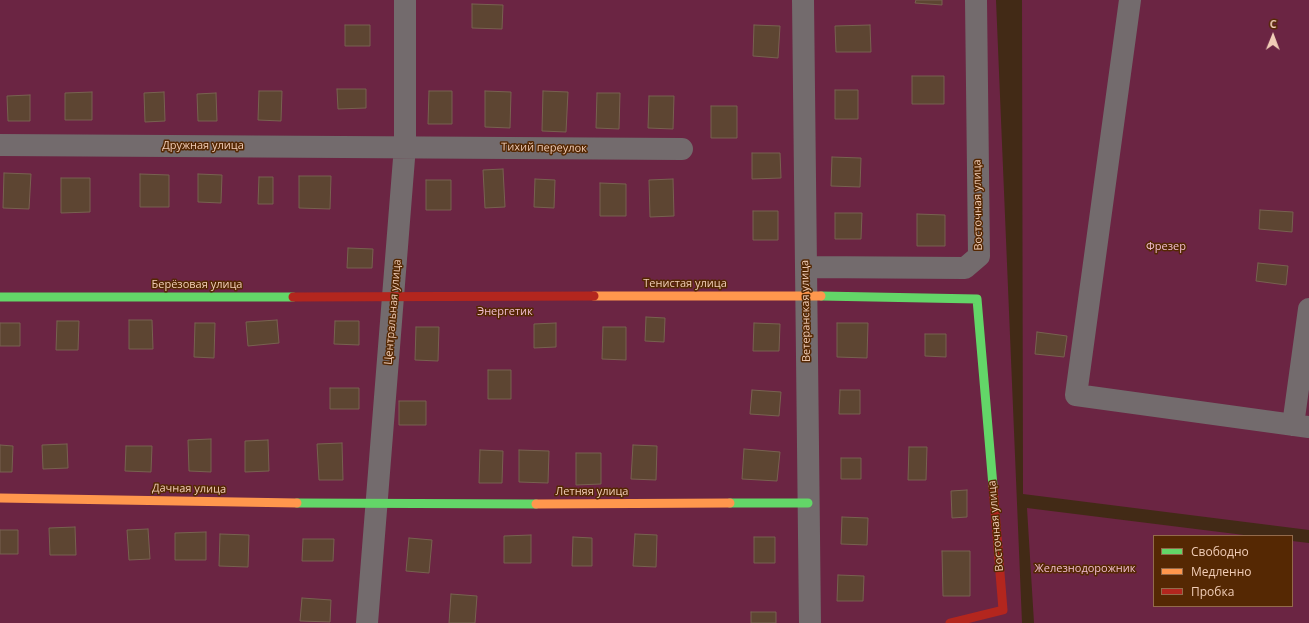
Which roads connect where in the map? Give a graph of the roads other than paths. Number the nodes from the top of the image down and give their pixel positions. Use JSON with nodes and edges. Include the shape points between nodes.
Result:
{"nodes":[{"id":1,"x":405,"y":0,"type":"edge"},
{"id":2,"x":803,"y":0,"type":"edge"},
{"id":3,"x":976,"y":0,"type":"edge"},
{"id":4,"x":1130,"y":0,"type":"edge"},
{"id":5,"x":0,"y":145,"type":"edge"},
{"id":6,"x":405,"y":146,"type":"junction"},
{"id":7,"x":682,"y":149,"type":"dead end"},
{"id":8,"x":806,"y":267,"type":"junction"},
{"id":9,"x":806,"y":296,"type":"junction"},
{"id":10,"x":0,"y":297,"type":"edge"},
{"id":11,"x":394,"y":298,"type":"junction"},
{"id":12,"x":977,"y":299,"type":"joint"},
{"id":13,"x":1309,"y":309,"type":"edge"},
{"id":14,"x":1301,"y":426,"type":"edge"},
{"id":15,"x":0,"y":498,"type":"edge"},
{"id":16,"x":808,"y":503,"type":"junction"},
{"id":17,"x":377,"y":504,"type":"junction"},
{"id":18,"x":367,"y":623,"type":"edge"},
{"id":19,"x":810,"y":623,"type":"edge"},
{"id":20,"x":950,"y":623,"type":"edge"}],
"edges":[{"from":1,"to":6,"type":"street","name":"Центральная улица"},
{"from":2,"to":8,"type":"street","name":"Ветеранская улица"},
{"from":3,"to":8,"type":"street","name":"Восточная улица","via":[[979,256],[965,268]]},
{"from":4,"to":14,"type":"street","via":[[1076,395]]},
{"from":5,"to":6,"type":"street","name":"Дружная улица"},
{"from":6,"to":7,"type":"street","name":"Тихий переулок"},
{"from":6,"to":11,"type":"street","name":"Центральная улица"},
{"from":8,"to":9,"type":"street","name":"Ветеранская улица"},
{"from":9,"to":11,"type":"street","name":"Тенистая улица"},
{"from":9,"to":12,"type":"street","name":"Тенистая улица"},
{"from":9,"to":16,"type":"street","name":"Ветеранская улица"},
{"from":10,"to":11,"type":"street","name":"Берёзовая улица"},
{"from":11,"to":17,"type":"street","name":"Центральная улица"},
{"from":12,"to":20,"type":"street","name":"Восточная улица","via":[[1003,610]]},
{"from":13,"to":14,"type":"street"},
{"from":15,"to":17,"type":"street","name":"Дачная улица"},
{"from":16,"to":17,"type":"street","name":"Летняя улица"},
{"from":16,"to":19,"type":"street","name":"Ветеранская улица"},
{"from":17,"to":18,"type":"street","name":"Центральная улица"}]}
